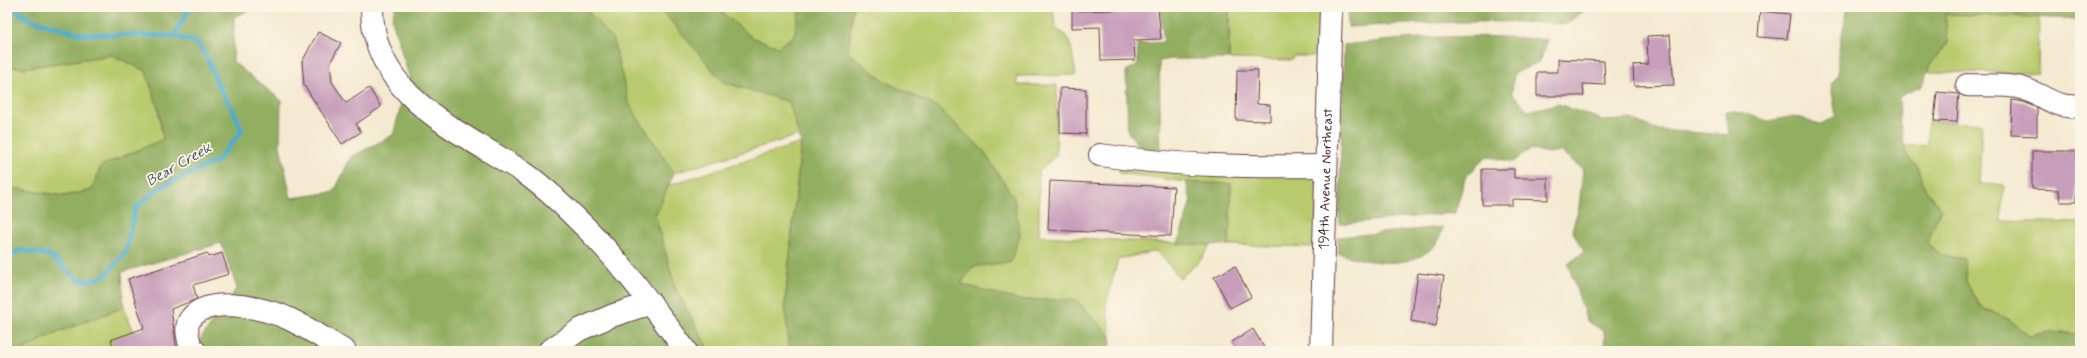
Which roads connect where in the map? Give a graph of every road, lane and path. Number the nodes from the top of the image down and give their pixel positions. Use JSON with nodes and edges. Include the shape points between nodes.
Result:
{"nodes":[{"id":1,"x":372,"y":7,"type":"edge"},
{"id":2,"x":1331,"y":7,"type":"edge"},
{"id":3,"x":1967,"y":85,"type":"dead end"},
{"id":4,"x":2080,"y":105,"type":"edge"},
{"id":5,"x":1100,"y":155,"type":"dead end"},
{"id":6,"x":1326,"y":166,"type":"junction"},
{"id":7,"x":651,"y":303,"type":"junction"},
{"id":8,"x":195,"y":351,"type":"edge"},
{"id":9,"x":345,"y":351,"type":"edge"},
{"id":10,"x":549,"y":351,"type":"edge"},
{"id":11,"x":686,"y":351,"type":"edge"},
{"id":12,"x":1320,"y":351,"type":"edge"}],
"edges":[{"from":1,"to":7,"type":"street","via":[[372,26],[390,72],[413,100],[442,122],[525,173],[576,218]]},
{"from":2,"to":6,"type":"street","name":"194th Avenue Northeast"},
{"from":3,"to":4,"type":"street","via":[[2021,88],[2056,105]]},
{"from":5,"to":6,"type":"street","via":[[1134,160],[1251,167]]},
{"from":6,"to":12,"type":"street","name":"194th Avenue Northeast"},
{"from":7,"to":10,"type":"street","via":[[579,330]]},
{"from":7,"to":11,"type":"street"},
{"from":8,"to":9,"type":"street","via":[[191,348],[188,336],[188,322],[197,312],[212,306],[238,306],[280,315]]}]}
